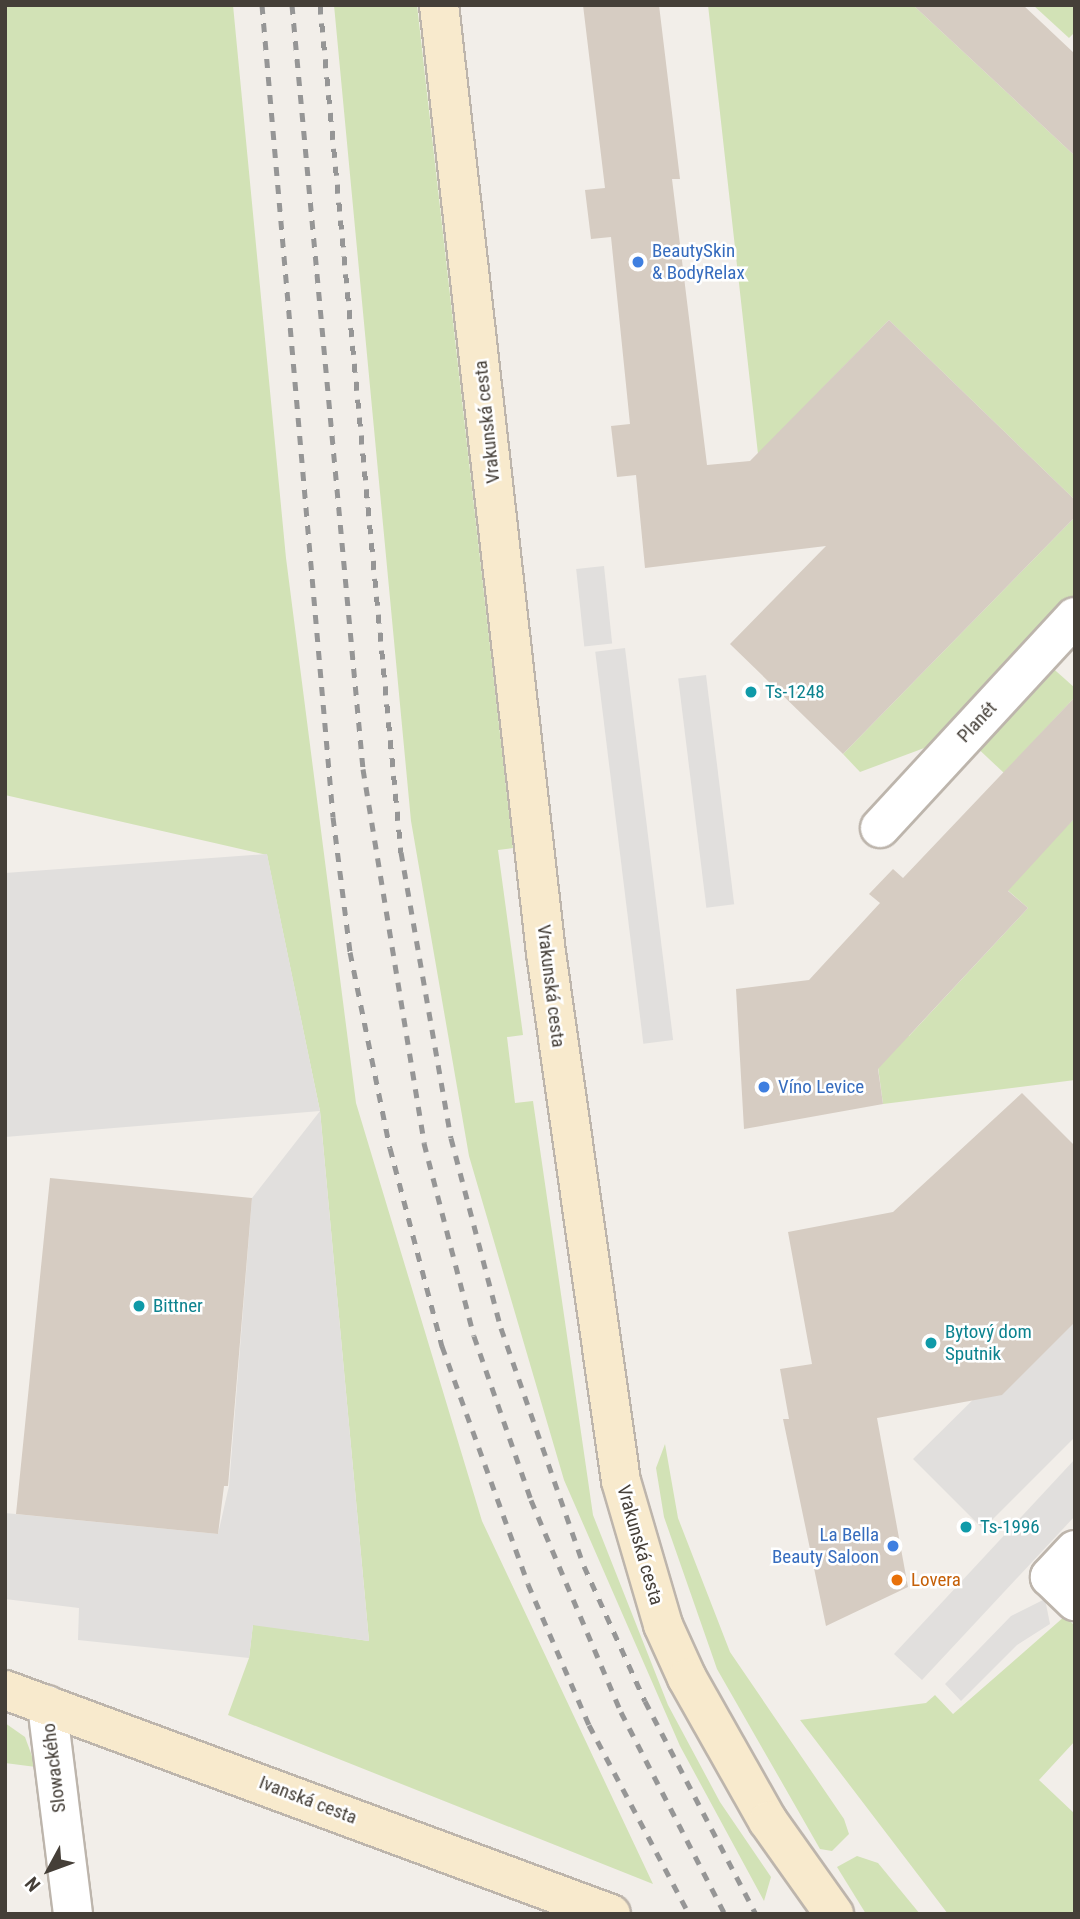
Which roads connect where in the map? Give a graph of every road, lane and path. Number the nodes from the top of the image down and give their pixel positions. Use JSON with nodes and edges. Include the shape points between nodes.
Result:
{"nodes":[{"id":1,"x":439,"y":5,"type":"edge"},
{"id":2,"x":1075,"y":617,"type":"edge"},
{"id":3,"x":880,"y":828,"type":"dead end"},
{"id":4,"x":1075,"y":1550,"type":"edge"},
{"id":5,"x":1075,"y":1601,"type":"edge"},
{"id":6,"x":5,"y":1690,"type":"edge"},
{"id":7,"x":47,"y":1705,"type":"junction"},
{"id":8,"x":807,"y":1876,"type":"junction"},
{"id":9,"x":73,"y":1914,"type":"edge"},
{"id":10,"x":611,"y":1914,"type":"edge"},
{"id":11,"x":800,"y":1914,"type":"edge"},
{"id":12,"x":834,"y":1914,"type":"edge"}],
"edges":[{"from":1,"to":8,"type":"main road","name":"Vrakunská cesta","via":[[546,953],[621,1480],[663,1625],[687,1678]]},
{"from":2,"to":3,"type":"street","name":"Planét"},
{"from":4,"to":5,"type":"street","via":[[1050,1577]]},
{"from":6,"to":7,"type":"main road","name":"Ivanská cesta"},
{"from":7,"to":9,"type":"street","name":"Slowackého"},
{"from":7,"to":10,"type":"main road","name":"Ivanská cesta"},
{"from":8,"to":11,"type":"main road"},
{"from":8,"to":12,"type":"main road","name":"Vrakunská cesta"}]}
